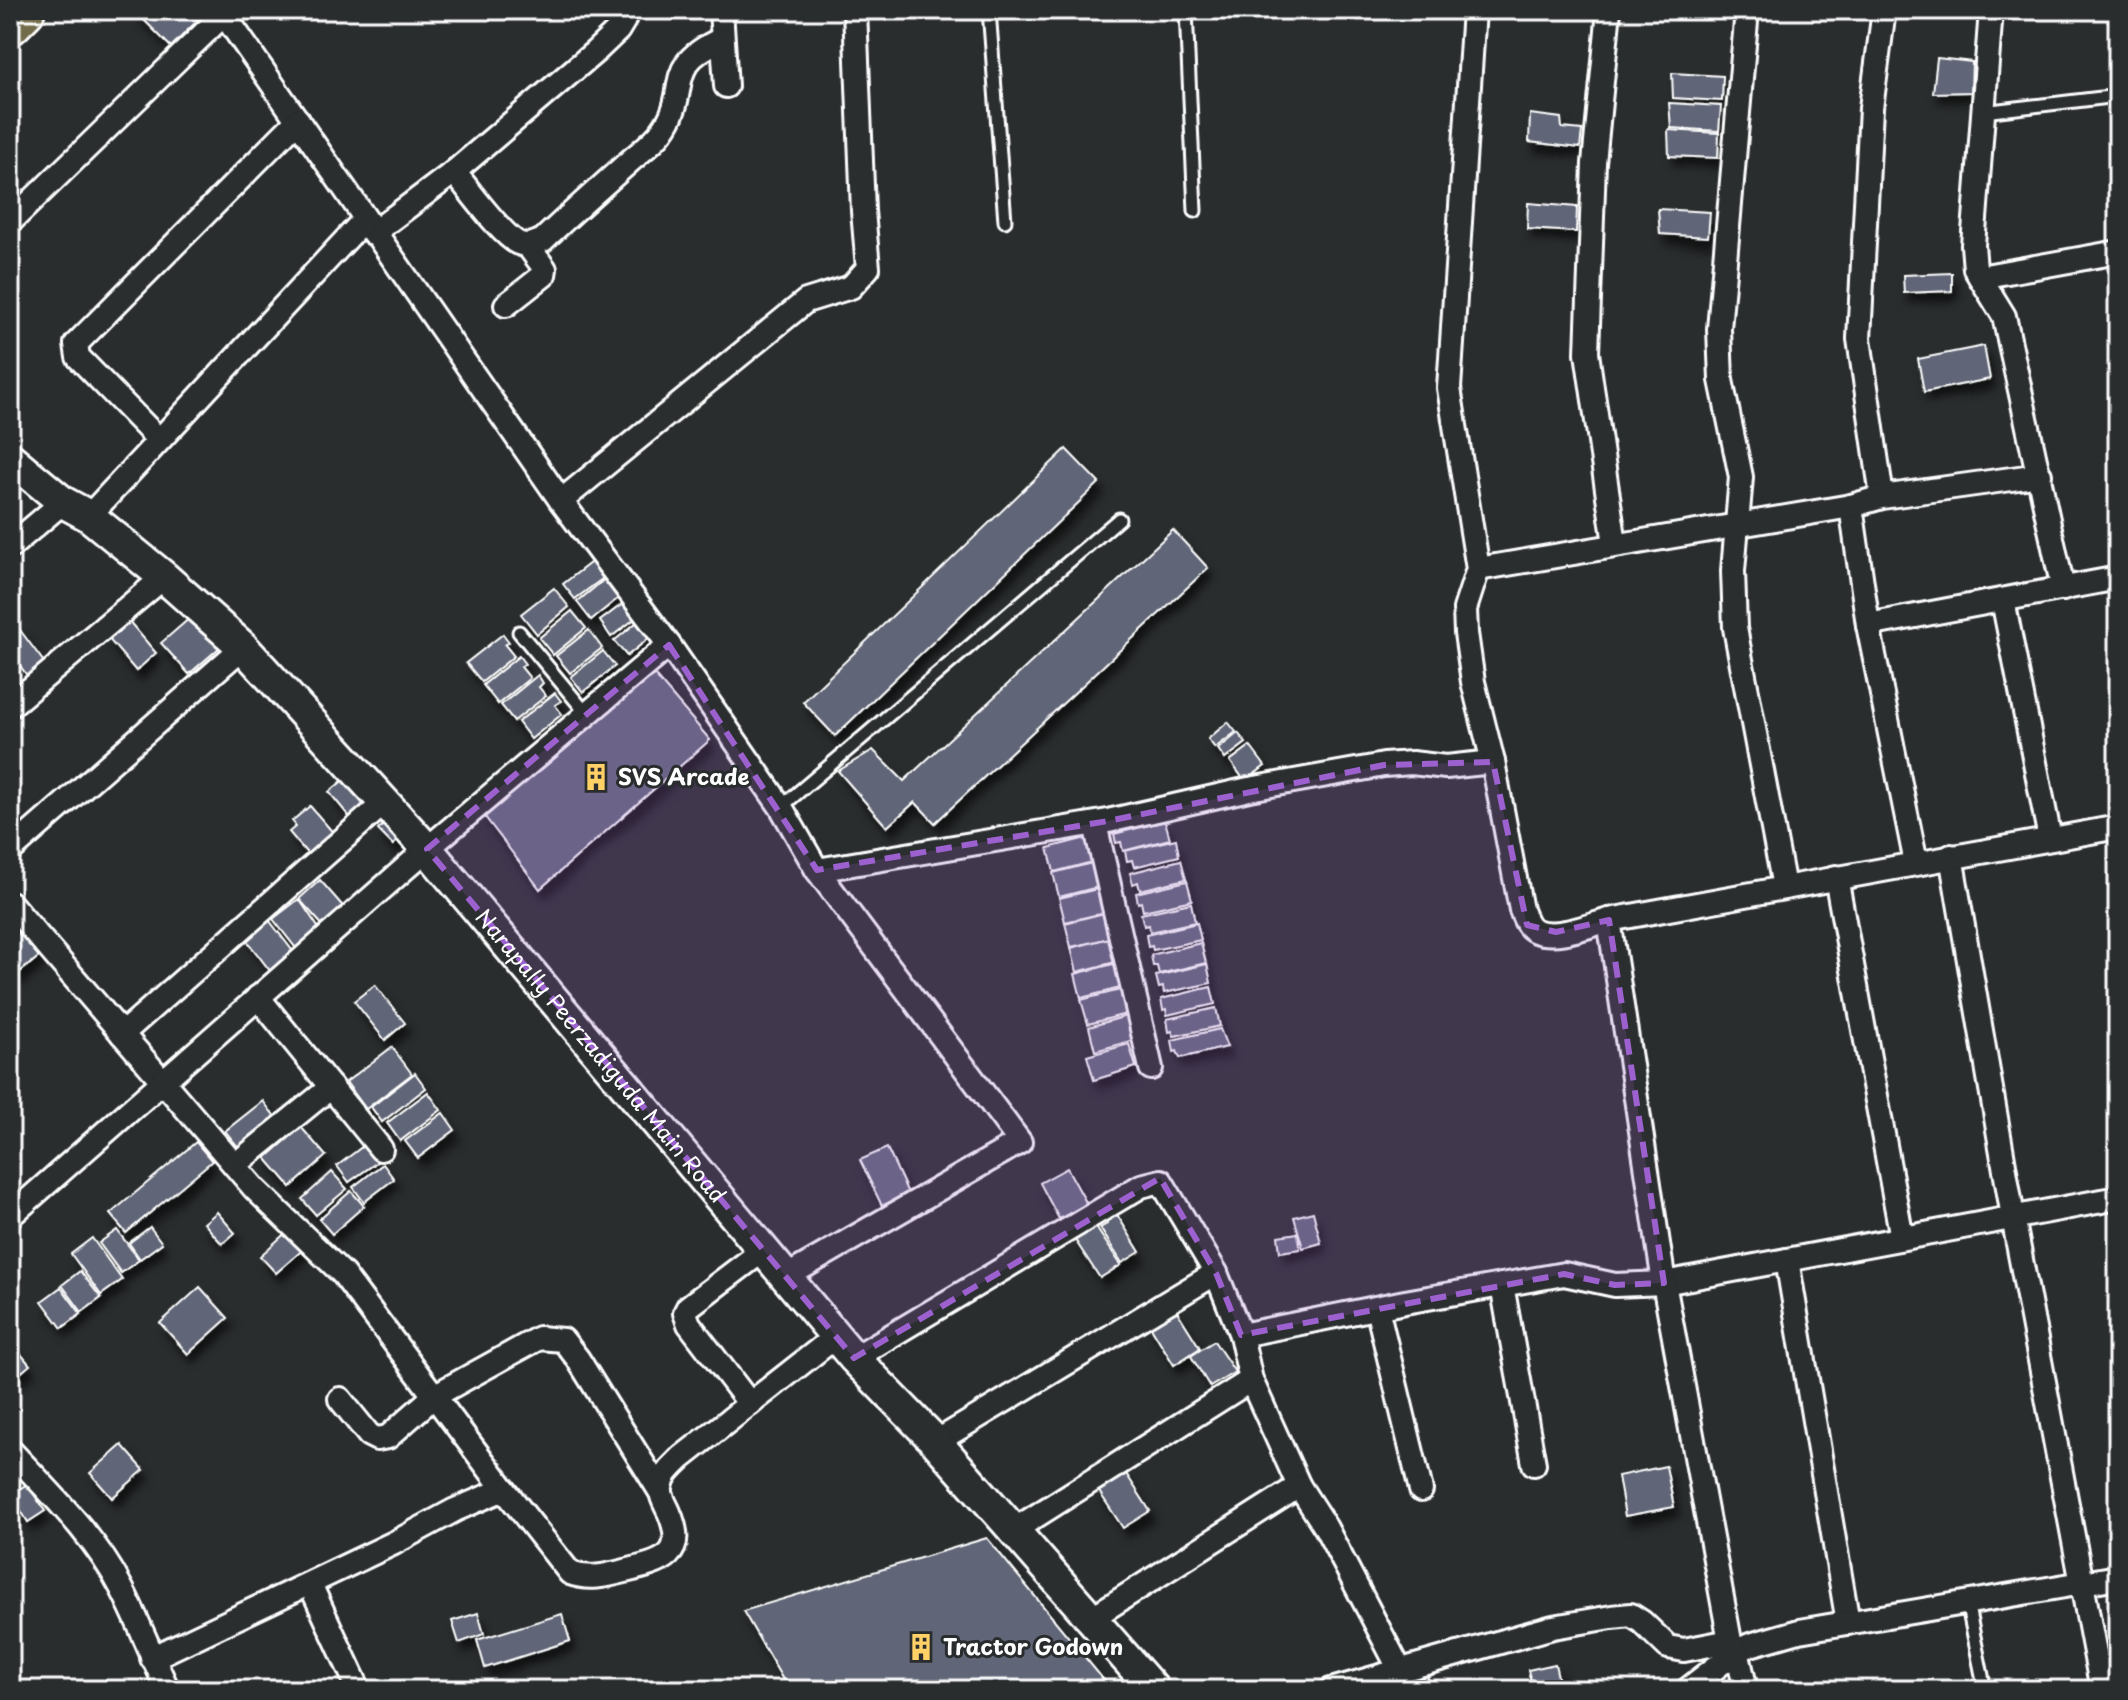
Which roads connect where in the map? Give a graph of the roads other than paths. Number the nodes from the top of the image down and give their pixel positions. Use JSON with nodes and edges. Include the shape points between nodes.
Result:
{"nodes":[{"id":1,"x":24,"y":10,"type":"edge"},
{"id":2,"x":622,"y":10,"type":"edge"},
{"id":3,"x":721,"y":10,"type":"edge"},
{"id":4,"x":855,"y":10,"type":"edge"},
{"id":5,"x":989,"y":10,"type":"edge"},
{"id":6,"x":1186,"y":10,"type":"edge"},
{"id":7,"x":1474,"y":10,"type":"edge"},
{"id":8,"x":1609,"y":10,"type":"edge"},
{"id":9,"x":1747,"y":10,"type":"edge"},
{"id":10,"x":1884,"y":10,"type":"edge"},
{"id":11,"x":1991,"y":10,"type":"edge"},
{"id":12,"x":222,"y":12,"type":"edge"},
{"id":13,"x":10,"y":24,"type":"edge"},
{"id":14,"x":722,"y":39,"type":"junction"},
{"id":15,"x":726,"y":86,"type":"dead end"},
{"id":16,"x":2118,"y":96,"type":"edge"},
{"id":17,"x":1983,"y":112,"type":"junction"},
{"id":18,"x":298,"y":120,"type":"junction"},
{"id":19,"x":454,"y":172,"type":"junction"},
{"id":20,"x":1195,"y":211,"type":"dead end"},
{"id":21,"x":1005,"y":221,"type":"dead end"},
{"id":22,"x":10,"y":222,"type":"edge"},
{"id":23,"x":369,"y":226,"type":"junction"},
{"id":24,"x":528,"y":246,"type":"junction"},
{"id":25,"x":2118,"y":252,"type":"edge"},
{"id":26,"x":1980,"y":277,"type":"junction"},
{"id":27,"x":506,"y":305,"type":"dead end"},
{"id":28,"x":159,"y":440,"type":"junction"},
{"id":29,"x":10,"y":458,"type":"edge"},
{"id":30,"x":2040,"y":475,"type":"junction"},
{"id":31,"x":1882,"y":497,"type":"junction"},
{"id":32,"x":561,"y":501,"type":"junction"},
{"id":33,"x":1851,"y":506,"type":"junction"},
{"id":34,"x":76,"y":509,"type":"junction"},
{"id":35,"x":1119,"y":519,"type":"dead end"},
{"id":36,"x":1736,"y":524,"type":"junction"},
{"id":37,"x":1615,"y":544,"type":"junction"},
{"id":38,"x":10,"y":547,"type":"edge"},
{"id":39,"x":1478,"y":569,"type":"junction"},
{"id":40,"x":164,"y":577,"type":"junction"},
{"id":41,"x":2118,"y":578,"type":"edge"},
{"id":42,"x":2063,"y":589,"type":"junction"},
{"id":43,"x":2003,"y":600,"type":"junction"},
{"id":44,"x":1868,"y":625,"type":"junction"},
{"id":45,"x":519,"y":632,"type":"dead end"},
{"id":46,"x":669,"y":645,"type":"junction"},
{"id":47,"x":243,"y":647,"type":"junction"},
{"id":48,"x":10,"y":706,"type":"edge"},
{"id":49,"x":587,"y":714,"type":"junction"},
{"id":50,"x":1493,"y":762,"type":"junction"},
{"id":51,"x":384,"y":803,"type":"junction"},
{"id":52,"x":781,"y":807,"type":"junction"},
{"id":53,"x":1095,"y":824,"type":"junction"},
{"id":54,"x":2118,"y":827,"type":"edge"},
{"id":55,"x":2050,"y":839,"type":"junction"},
{"id":56,"x":427,"y":849,"type":"junction"},
{"id":57,"x":10,"y":851,"type":"edge"},
{"id":58,"x":1951,"y":856,"type":"junction"},
{"id":59,"x":1916,"y":863,"type":"junction"},
{"id":60,"x":817,"y":870,"type":"junction"},
{"id":61,"x":1836,"y":877,"type":"junction"},
{"id":62,"x":1784,"y":887,"type":"junction"},
{"id":63,"x":10,"y":903,"type":"edge"},
{"id":64,"x":1609,"y":920,"type":"junction"},
{"id":65,"x":258,"y":997,"type":"junction"},
{"id":66,"x":122,"y":1034,"type":"junction"},
{"id":67,"x":1151,"y":1068,"type":"dead end"},
{"id":68,"x":164,"y":1082,"type":"junction"},
{"id":69,"x":331,"y":1087,"type":"junction"},
{"id":70,"x":381,"y":1149,"type":"dead end"},
{"id":71,"x":235,"y":1165,"type":"junction"},
{"id":72,"x":2118,"y":1198,"type":"edge"},
{"id":73,"x":10,"y":1216,"type":"edge"},
{"id":74,"x":2013,"y":1217,"type":"junction"},
{"id":75,"x":1902,"y":1238,"type":"junction"},
{"id":76,"x":762,"y":1251,"type":"junction"},
{"id":77,"x":1787,"y":1260,"type":"junction"},
{"id":78,"x":1216,"y":1273,"type":"junction"},
{"id":79,"x":784,"y":1278,"type":"junction"},
{"id":80,"x":1664,"y":1283,"type":"junction"},
{"id":81,"x":1502,"y":1285,"type":"junction"},
{"id":82,"x":1377,"y":1308,"type":"junction"},
{"id":83,"x":1241,"y":1335,"type":"junction"},
{"id":84,"x":845,"y":1348,"type":"junction"},
{"id":85,"x":1251,"y":1380,"type":"junction"},
{"id":86,"x":434,"y":1396,"type":"junction"},
{"id":87,"x":340,"y":1399,"type":"dead end"},
{"id":88,"x":750,"y":1404,"type":"junction"},
{"id":89,"x":936,"y":1442,"type":"junction"},
{"id":90,"x":10,"y":1450,"type":"edge"},
{"id":91,"x":1534,"y":1464,"type":"dead end"},
{"id":92,"x":1299,"y":1486,"type":"junction"},
{"id":93,"x":504,"y":1489,"type":"junction"},
{"id":94,"x":1421,"y":1490,"type":"dead end"},
{"id":95,"x":660,"y":1491,"type":"junction"},
{"id":96,"x":1014,"y":1530,"type":"junction"},
{"id":97,"x":2118,"y":1577,"type":"edge"},
{"id":98,"x":310,"y":1584,"type":"junction"},
{"id":99,"x":2080,"y":1584,"type":"junction"},
{"id":100,"x":1967,"y":1602,"type":"junction"},
{"id":101,"x":1093,"y":1617,"type":"junction"},
{"id":102,"x":1848,"y":1623,"type":"junction"},
{"id":103,"x":1733,"y":1646,"type":"junction"},
{"id":104,"x":152,"y":1658,"type":"junction"},
{"id":105,"x":1400,"y":1670,"type":"junction"},
{"id":106,"x":168,"y":1690,"type":"edge"},
{"id":107,"x":359,"y":1690,"type":"edge"},
{"id":108,"x":1154,"y":1690,"type":"edge"},
{"id":109,"x":1331,"y":1690,"type":"edge"},
{"id":110,"x":1687,"y":1690,"type":"edge"},
{"id":111,"x":1746,"y":1690,"type":"edge"},
{"id":112,"x":1985,"y":1690,"type":"edge"},
{"id":113,"x":2102,"y":1690,"type":"edge"}],
"edges":[{"from":1,"to":13,"type":"highway"},
{"from":2,"to":19,"type":"street","via":[[618,30]]},
{"from":3,"to":14,"type":"street"},
{"from":4,"to":32,"type":"street","via":[[868,268],[851,287],[806,301]]},
{"from":5,"to":21,"type":"lane"},
{"from":6,"to":20,"type":"lane"},
{"from":7,"to":39,"type":"street","via":[[1449,388]]},
{"from":8,"to":37,"type":"street","via":[[1594,163],[1587,353]]},
{"from":9,"to":36,"type":"street","via":[[1719,329],[1721,380],[1741,477]]},
{"from":10,"to":31,"type":"street","via":[[1871,108],[1859,339]]},
{"from":11,"to":17,"type":"street"},
{"from":12,"to":18,"type":"street"},
{"from":12,"to":22,"type":"street"},
{"from":14,"to":15,"type":"street"},
{"from":14,"to":24,"type":"street","via":[[700,48],[684,65],[662,132],[543,240]]},
{"from":16,"to":17,"type":"lane"},
{"from":17,"to":26,"type":"street","via":[[1973,245]]},
{"from":18,"to":23,"type":"street"},
{"from":18,"to":28,"type":"street","via":[[76,344],[78,357]]},
{"from":19,"to":23,"type":"street"},
{"from":19,"to":24,"type":"street","via":[[505,233]]},
{"from":23,"to":28,"type":"street"},
{"from":23,"to":32,"type":"street"},
{"from":24,"to":27,"type":"street","via":[[544,275]]},
{"from":25,"to":26,"type":"street"},
{"from":26,"to":30,"type":"street","via":[[2004,316]]},
{"from":28,"to":34,"type":"street"},
{"from":29,"to":34,"type":"street","name":"Narapally Peerzadiguda Main Road"},
{"from":30,"to":31,"type":"street"},
{"from":30,"to":42,"type":"street"},
{"from":31,"to":33,"type":"street"},
{"from":32,"to":46,"type":"street"},
{"from":33,"to":36,"type":"street"},
{"from":33,"to":44,"type":"street"},
{"from":34,"to":38,"type":"street"},
{"from":34,"to":40,"type":"street","name":"Narapally Peerzadiguda Main Road"},
{"from":35,"to":52,"type":"lane"},
{"from":36,"to":37,"type":"street"},
{"from":36,"to":62,"type":"street","via":[[1735,628]]},
{"from":37,"to":39,"type":"street"},
{"from":39,"to":50,"type":"street","via":[[1465,609],[1466,633]]},
{"from":40,"to":47,"type":"street","name":"Narapally Peerzadiguda Main Road"},
{"from":40,"to":48,"type":"street"},
{"from":41,"to":42,"type":"street"},
{"from":42,"to":43,"type":"street"},
{"from":43,"to":44,"type":"street"},
{"from":43,"to":55,"type":"street"},
{"from":44,"to":59,"type":"street"},
{"from":45,"to":49,"type":"lane"},
{"from":46,"to":49,"type":"street"},
{"from":46,"to":52,"type":"street"},
{"from":47,"to":51,"type":"street","name":"Narapally Peerzadiguda Main Road"},
{"from":47,"to":57,"type":"street"},
{"from":49,"to":56,"type":"street"},
{"from":50,"to":53,"type":"street","via":[[1374,766]]},
{"from":50,"to":64,"type":"street","via":[[1527,925],[1556,932]]},
{"from":51,"to":56,"type":"street","name":"Narapally Peerzadiguda Main Road"},
{"from":51,"to":66,"type":"street"},
{"from":52,"to":60,"type":"street"},
{"from":53,"to":60,"type":"street"},
{"from":53,"to":67,"type":"street"},
{"from":54,"to":55,"type":"street"},
{"from":55,"to":58,"type":"street"},
{"from":56,"to":65,"type":"street"},
{"from":56,"to":76,"type":"street","name":"Narapally Peerzadiguda Main Road"},
{"from":58,"to":59,"type":"street"},
{"from":58,"to":74,"type":"street"},
{"from":59,"to":61,"type":"street"},
{"from":60,"to":79,"type":"street","via":[[1020,1142]]},
{"from":61,"to":62,"type":"street"},
{"from":61,"to":75,"type":"street"},
{"from":62,"to":64,"type":"street"},
{"from":63,"to":66,"type":"street"},
{"from":64,"to":80,"type":"street"},
{"from":65,"to":68,"type":"street"},
{"from":65,"to":69,"type":"street"},
{"from":66,"to":68,"type":"street"},
{"from":68,"to":71,"type":"street"},
{"from":68,"to":73,"type":"street"},
{"from":69,"to":70,"type":"street"},
{"from":69,"to":71,"type":"street"},
{"from":71,"to":86,"type":"street","via":[[343,1274]]},
{"from":72,"to":74,"type":"street"},
{"from":74,"to":75,"type":"street"},
{"from":74,"to":99,"type":"street"},
{"from":75,"to":77,"type":"street"},
{"from":76,"to":79,"type":"street","name":"Narapally Peerzadiguda Main Road"},
{"from":76,"to":88,"type":"street","via":[[685,1313]]},
{"from":77,"to":80,"type":"street"},
{"from":77,"to":102,"type":"street"},
{"from":78,"to":83,"type":"street"},
{"from":78,"to":84,"type":"street","via":[[1161,1181],[1154,1181]]},
{"from":78,"to":89,"type":"street"},
{"from":79,"to":84,"type":"street","name":"Narapally Peerzadiguda Main Road"},
{"from":80,"to":81,"type":"street","via":[[1615,1285],[1564,1274]]},
{"from":80,"to":103,"type":"street"},
{"from":81,"to":82,"type":"street"},
{"from":81,"to":91,"type":"street"},
{"from":82,"to":83,"type":"street"},
{"from":82,"to":94,"type":"street"},
{"from":83,"to":85,"type":"street"},
{"from":84,"to":88,"type":"street"},
{"from":84,"to":89,"type":"street","name":"Narapally Peerzadiguda Main Road"},
{"from":85,"to":92,"type":"street"},
{"from":85,"to":96,"type":"street"},
{"from":86,"to":87,"type":"street","via":[[388,1437],[377,1439]]},
{"from":86,"to":93,"type":"street"},
{"from":86,"to":95,"type":"street","via":[[539,1338],[563,1340]]},
{"from":88,"to":95,"type":"street","via":[[681,1458],[665,1474]]},
{"from":89,"to":96,"type":"street","name":"Narapally Peerzadiguda Main Road"},
{"from":90,"to":104,"type":"street","via":[[83,1530],[121,1587]]},
{"from":92,"to":101,"type":"street"},
{"from":92,"to":105,"type":"street"},
{"from":93,"to":95,"type":"street","via":[[570,1573],[585,1579],[667,1558],[676,1546],[676,1528]]},
{"from":93,"to":98,"type":"street"},
{"from":96,"to":101,"type":"street","name":"Narapally Peerzadiguda Main Road"},
{"from":97,"to":99,"type":"street"},
{"from":98,"to":104,"type":"street"},
{"from":98,"to":107,"type":"street"},
{"from":99,"to":100,"type":"street"},
{"from":99,"to":113,"type":"street"},
{"from":100,"to":102,"type":"street"},
{"from":100,"to":112,"type":"lane"},
{"from":101,"to":108,"type":"street","name":"Narapally Peerzadiguda Main Road"},
{"from":102,"to":103,"type":"street"},
{"from":103,"to":105,"type":"street","via":[[1668,1647],[1631,1615],[1553,1627]]},
{"from":103,"to":110,"type":"street"},
{"from":103,"to":111,"type":"street"},
{"from":104,"to":106,"type":"street"},
{"from":105,"to":109,"type":"street"}]}
